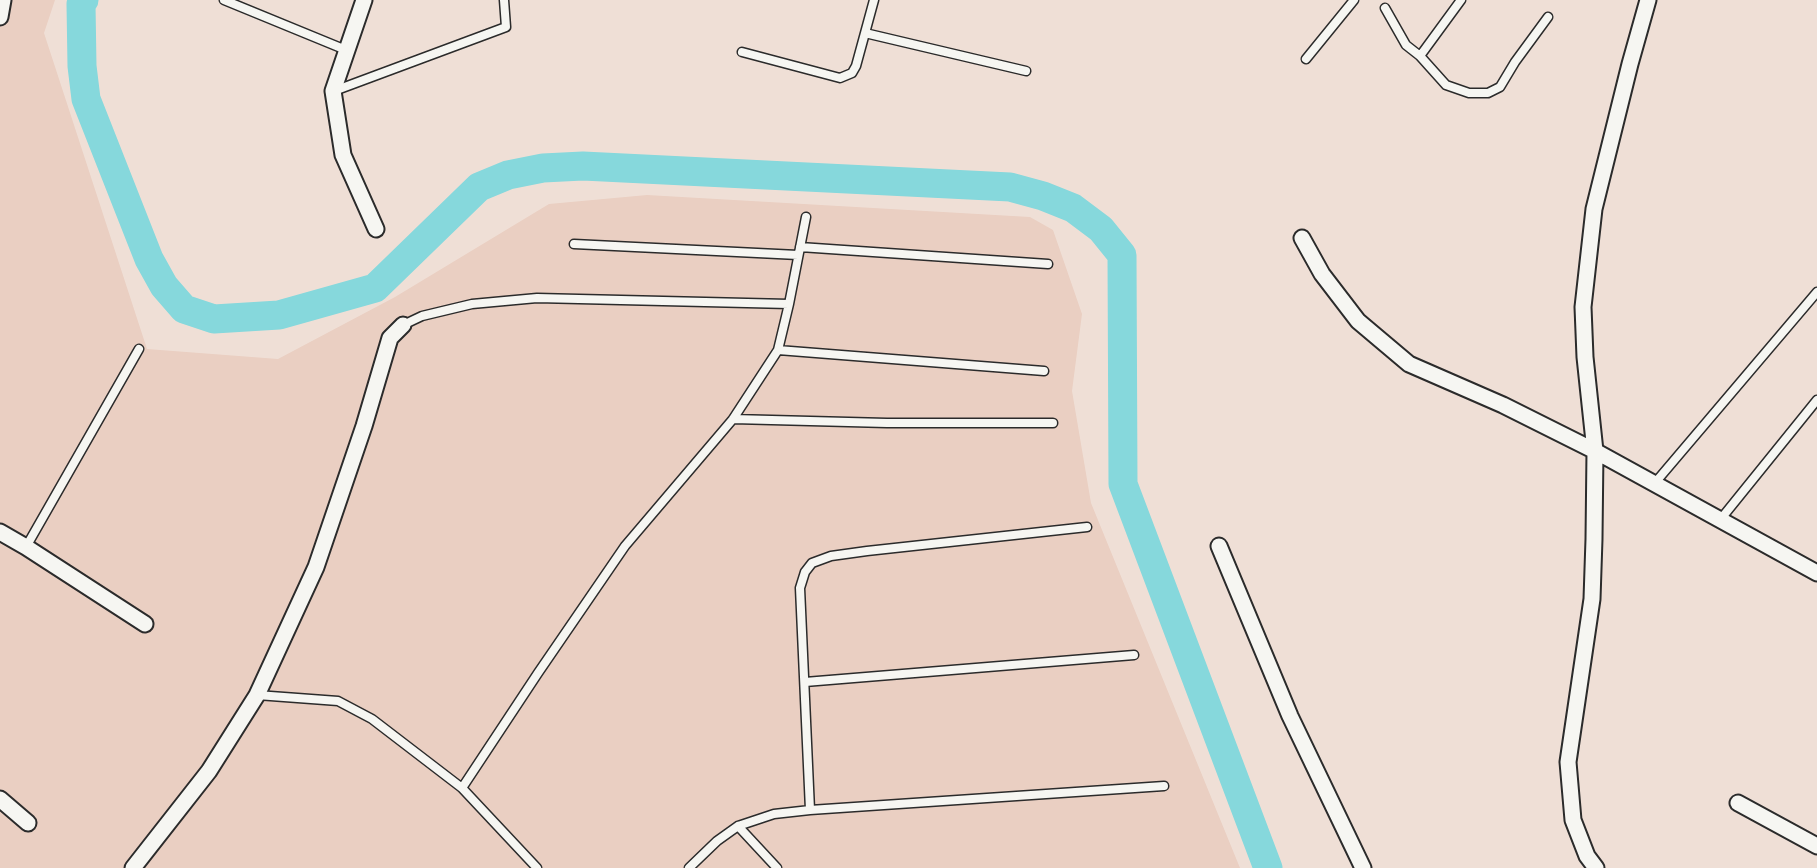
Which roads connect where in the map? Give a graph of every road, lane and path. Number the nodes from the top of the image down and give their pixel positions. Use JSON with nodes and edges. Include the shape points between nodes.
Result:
{"nodes":[{"id":1,"x":3,"y":0,"type":"edge"},
{"id":2,"x":224,"y":0,"type":"edge"},
{"id":3,"x":364,"y":0,"type":"edge"},
{"id":4,"x":504,"y":0,"type":"edge"},
{"id":5,"x":874,"y":0,"type":"edge"},
{"id":6,"x":1354,"y":0,"type":"edge"},
{"id":7,"x":1461,"y":0,"type":"edge"},
{"id":8,"x":1648,"y":0,"type":"edge"},
{"id":9,"x":1385,"y":8,"type":"dead end"},
{"id":10,"x":0,"y":16,"type":"edge"},
{"id":11,"x":1548,"y":17,"type":"dead end"},
{"id":12,"x":864,"y":33,"type":"junction"},
{"id":13,"x":346,"y":50,"type":"junction"},
{"id":14,"x":742,"y":52,"type":"dead end"},
{"id":15,"x":1420,"y":56,"type":"junction"},
{"id":16,"x":1306,"y":59,"type":"dead end"},
{"id":17,"x":1026,"y":71,"type":"dead end"},
{"id":18,"x":333,"y":91,"type":"junction"},
{"id":19,"x":806,"y":217,"type":"dead end"},
{"id":20,"x":376,"y":229,"type":"dead end"},
{"id":21,"x":1302,"y":238,"type":"dead end"},
{"id":22,"x":574,"y":244,"type":"dead end"},
{"id":23,"x":800,"y":247,"type":"junction"},
{"id":24,"x":798,"y":255,"type":"junction"},
{"id":25,"x":1048,"y":264,"type":"dead end"},
{"id":26,"x":1817,"y":292,"type":"edge"},
{"id":27,"x":789,"y":304,"type":"junction"},
{"id":28,"x":402,"y":325,"type":"joint"},
{"id":29,"x":138,"y":349,"type":"dead end"},
{"id":30,"x":778,"y":350,"type":"junction"},
{"id":31,"x":1044,"y":371,"type":"dead end"},
{"id":32,"x":1817,"y":400,"type":"edge"},
{"id":33,"x":733,"y":419,"type":"junction"},
{"id":34,"x":1053,"y":423,"type":"dead end"},
{"id":35,"x":1595,"y":452,"type":"junction"},
{"id":36,"x":1654,"y":484,"type":"junction"},
{"id":37,"x":1720,"y":520,"type":"junction"},
{"id":38,"x":1086,"y":527,"type":"dead end"},
{"id":39,"x":0,"y":532,"type":"edge"},
{"id":40,"x":1219,"y":546,"type":"dead end"},
{"id":41,"x":26,"y":547,"type":"junction"},
{"id":42,"x":1817,"y":574,"type":"edge"},
{"id":43,"x":145,"y":624,"type":"dead end"},
{"id":44,"x":1134,"y":655,"type":"dead end"},
{"id":45,"x":805,"y":682,"type":"junction"},
{"id":46,"x":257,"y":695,"type":"junction"},
{"id":47,"x":1164,"y":786,"type":"dead end"},
{"id":48,"x":462,"y":788,"type":"junction"},
{"id":49,"x":0,"y":799,"type":"edge"},
{"id":50,"x":1738,"y":803,"type":"dead end"},
{"id":51,"x":810,"y":810,"type":"junction"},
{"id":52,"x":28,"y":823,"type":"dead end"},
{"id":53,"x":738,"y":826,"type":"junction"},
{"id":54,"x":1817,"y":846,"type":"edge"},
{"id":55,"x":133,"y":868,"type":"edge"},
{"id":56,"x":537,"y":868,"type":"edge"},
{"id":57,"x":689,"y":868,"type":"edge"},
{"id":58,"x":776,"y":868,"type":"edge"},
{"id":59,"x":1364,"y":868,"type":"edge"},
{"id":60,"x":1596,"y":868,"type":"edge"}],
"edges":[{"from":1,"to":10,"type":"street"},
{"from":2,"to":13,"type":"lane"},
{"from":3,"to":13,"type":"street"},
{"from":4,"to":18,"type":"lane","via":[[506,27]]},
{"from":5,"to":12,"type":"lane"},
{"from":6,"to":16,"type":"lane"},
{"from":7,"to":15,"type":"lane"},
{"from":8,"to":35,"type":"street","via":[[1594,209],[1583,307]]},
{"from":9,"to":15,"type":"lane","via":[[1406,45]]},
{"from":11,"to":15,"type":"lane","via":[[1500,87],[1488,93],[1469,93],[1446,85]]},
{"from":12,"to":14,"type":"lane","via":[[856,66],[852,73],[840,78]]},
{"from":12,"to":17,"type":"lane"},
{"from":13,"to":18,"type":"street"},
{"from":18,"to":20,"type":"street","via":[[343,155]]},
{"from":19,"to":23,"type":"lane"},
{"from":21,"to":35,"type":"street","via":[[1322,274],[1358,321],[1409,364],[1503,405]]},
{"from":22,"to":24,"type":"lane"},
{"from":23,"to":24,"type":"lane"},
{"from":23,"to":25,"type":"lane"},
{"from":24,"to":27,"type":"lane"},
{"from":26,"to":36,"type":"lane"},
{"from":27,"to":28,"type":"lane","via":[[537,298],[472,304],[422,316]]},
{"from":27,"to":30,"type":"lane"},
{"from":28,"to":46,"type":"street","via":[[390,338],[316,567]]},
{"from":29,"to":41,"type":"lane"},
{"from":30,"to":31,"type":"lane"},
{"from":30,"to":33,"type":"lane"},
{"from":32,"to":37,"type":"lane"},
{"from":33,"to":34,"type":"lane"},
{"from":33,"to":48,"type":"lane","via":[[625,546]]},
{"from":35,"to":36,"type":"street"},
{"from":35,"to":60,"type":"street","via":[[1592,599],[1568,762],[1572,820],[1587,856]]},
{"from":36,"to":37,"type":"street"},
{"from":37,"to":42,"type":"street"},
{"from":38,"to":45,"type":"lane","via":[[867,551],[831,556],[812,563],[800,588]]},
{"from":39,"to":41,"type":"street"},
{"from":40,"to":59,"type":"street","via":[[1290,716]]},
{"from":41,"to":43,"type":"street"},
{"from":44,"to":45,"type":"lane"},
{"from":45,"to":51,"type":"lane"},
{"from":46,"to":48,"type":"lane","via":[[338,701],[372,719]]},
{"from":46,"to":55,"type":"street","via":[[210,771]]},
{"from":47,"to":51,"type":"lane"},
{"from":48,"to":56,"type":"lane"},
{"from":49,"to":52,"type":"street"},
{"from":50,"to":54,"type":"street"},
{"from":51,"to":53,"type":"lane","via":[[774,814]]},
{"from":53,"to":57,"type":"lane"},
{"from":53,"to":58,"type":"lane"}]}
